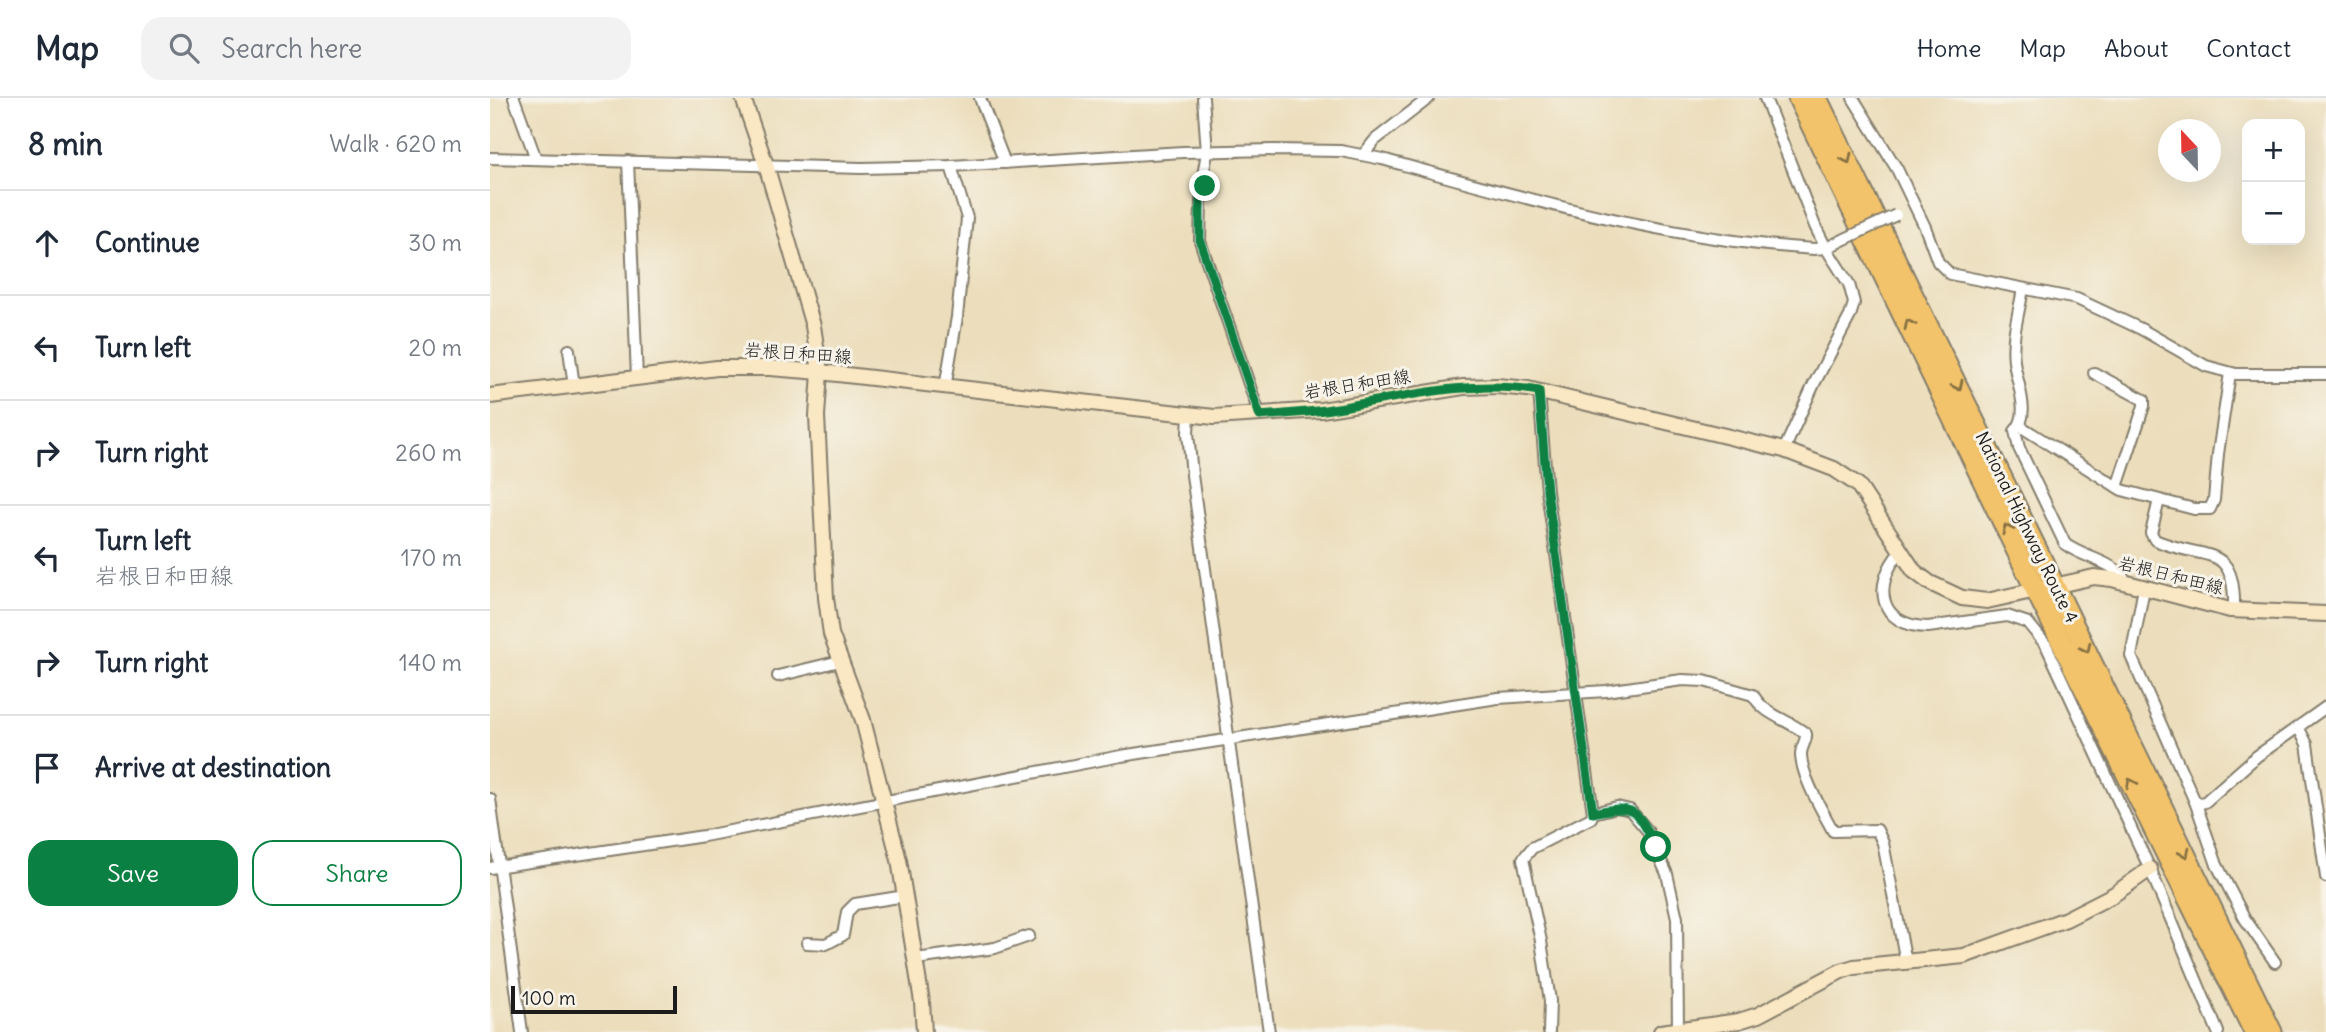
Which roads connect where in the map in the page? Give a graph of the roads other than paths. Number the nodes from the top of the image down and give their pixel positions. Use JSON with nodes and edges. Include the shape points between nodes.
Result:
{"nodes":[{"id":1,"x":514,"y":98,"type":"edge"},
{"id":2,"x":743,"y":98,"type":"edge"},
{"id":3,"x":979,"y":98,"type":"edge"},
{"id":4,"x":1203,"y":98,"type":"edge"},
{"id":5,"x":1429,"y":98,"type":"edge"},
{"id":6,"x":1765,"y":98,"type":"edge"},
{"id":7,"x":1798,"y":98,"type":"edge"},
{"id":8,"x":1817,"y":98,"type":"edge"},
{"id":9,"x":1853,"y":98,"type":"edge"},
{"id":10,"x":1207,"y":152,"type":"junction"},
{"id":11,"x":1363,"y":155,"type":"junction"},
{"id":12,"x":490,"y":158,"type":"edge"},
{"id":13,"x":536,"y":159,"type":"junction"},
{"id":14,"x":628,"y":161,"type":"junction"},
{"id":15,"x":1005,"y":163,"type":"junction"},
{"id":16,"x":766,"y":164,"type":"junction"},
{"id":17,"x":951,"y":166,"type":"junction"},
{"id":18,"x":1916,"y":206,"type":"junction"},
{"id":19,"x":1826,"y":248,"type":"junction"},
{"id":20,"x":2023,"y":289,"type":"junction"},
{"id":21,"x":569,"y":350,"type":"dead end"},
{"id":22,"x":820,"y":372,"type":"junction"},
{"id":23,"x":2094,"y":373,"type":"dead end"},
{"id":24,"x":2230,"y":373,"type":"junction"},
{"id":25,"x":2326,"y":374,"type":"edge"},
{"id":26,"x":637,"y":378,"type":"junction"},
{"id":27,"x":574,"y":386,"type":"junction"},
{"id":28,"x":945,"y":388,"type":"junction"},
{"id":29,"x":1539,"y":391,"type":"junction"},
{"id":30,"x":490,"y":396,"type":"edge"},
{"id":31,"x":1189,"y":415,"type":"junction"},
{"id":32,"x":1260,"y":416,"type":"junction"},
{"id":33,"x":2020,"y":426,"type":"junction"},
{"id":34,"x":1784,"y":450,"type":"junction"},
{"id":35,"x":2117,"y":487,"type":"junction"},
{"id":36,"x":2159,"y":500,"type":"junction"},
{"id":37,"x":1900,"y":552,"type":"junction"},
{"id":38,"x":2127,"y":583,"type":"junction"},
{"id":39,"x":2057,"y":586,"type":"junction"},
{"id":40,"x":2144,"y":587,"type":"junction"},
{"id":41,"x":2036,"y":591,"type":"junction"},
{"id":42,"x":2234,"y":610,"type":"junction"},
{"id":43,"x":2326,"y":614,"type":"edge"},
{"id":44,"x":840,"y":661,"type":"junction"},
{"id":45,"x":778,"y":676,"type":"dead end"},
{"id":46,"x":1576,"y":692,"type":"junction"},
{"id":47,"x":2326,"y":707,"type":"edge"},
{"id":48,"x":2311,"y":719,"type":"junction"},
{"id":49,"x":2326,"y":721,"type":"edge"},
{"id":50,"x":2298,"y":727,"type":"junction"},
{"id":51,"x":1228,"y":738,"type":"junction"},
{"id":52,"x":490,"y":799,"type":"edge"},
{"id":53,"x":884,"y":802,"type":"junction"},
{"id":54,"x":2196,"y":804,"type":"junction"},
{"id":55,"x":1593,"y":813,"type":"junction"},
{"id":56,"x":495,"y":867,"type":"edge"},
{"id":57,"x":2150,"y":869,"type":"junction"},
{"id":58,"x":2326,"y":877,"type":"edge"},
{"id":59,"x":905,"y":896,"type":"junction"},
{"id":60,"x":1029,"y":936,"type":"dead end"},
{"id":61,"x":807,"y":943,"type":"dead end"},
{"id":62,"x":916,"y":959,"type":"junction"},
{"id":63,"x":1906,"y":962,"type":"junction"},
{"id":64,"x":2275,"y":962,"type":"dead end"},
{"id":65,"x":2250,"y":1015,"type":"edge"},
{"id":66,"x":1678,"y":1030,"type":"junction"},
{"id":67,"x":522,"y":1032,"type":"edge"},
{"id":68,"x":923,"y":1032,"type":"edge"},
{"id":69,"x":1269,"y":1032,"type":"edge"},
{"id":70,"x":1549,"y":1032,"type":"edge"},
{"id":71,"x":1661,"y":1032,"type":"edge"},
{"id":72,"x":2218,"y":1032,"type":"edge"},
{"id":73,"x":2254,"y":1032,"type":"edge"},
{"id":74,"x":2272,"y":1032,"type":"edge"},
{"id":75,"x":2284,"y":1032,"type":"edge"}],
"edges":[{"from":1,"to":13,"type":"street"},
{"from":2,"to":16,"type":"main road"},
{"from":3,"to":15,"type":"street"},
{"from":4,"to":10,"type":"street"},
{"from":5,"to":11,"type":"street"},
{"from":6,"to":19,"type":"street"},
{"from":41,"to":7,"type":"highway","name":"National Highway Route 4","one_way":true},
{"from":8,"to":39,"type":"highway","name":"National Highway Route 4","one_way":true},
{"from":9,"to":18,"type":"street"},
{"from":10,"to":11,"type":"street","via":[[1321,150]]},
{"from":10,"to":15,"type":"street"},
{"from":10,"to":32,"type":"street","via":[[1200,241]]},
{"from":11,"to":19,"type":"street","via":[[1644,226],[1744,243]]},
{"from":12,"to":13,"type":"street"},
{"from":13,"to":14,"type":"street"},
{"from":14,"to":16,"type":"street"},
{"from":14,"to":26,"type":"street"},
{"from":15,"to":17,"type":"street"},
{"from":16,"to":17,"type":"street"},
{"from":16,"to":22,"type":"main road","via":[[808,304]]},
{"from":17,"to":28,"type":"street","via":[[967,218]]},
{"from":18,"to":19,"type":"street","bridge":true},
{"from":18,"to":20,"type":"street","via":[[1942,268],[1950,274]]},
{"from":19,"to":34,"type":"street","via":[[1849,285],[1854,303]]},
{"from":20,"to":24,"type":"street","via":[[2077,299],[2206,366]]},
{"from":20,"to":33,"type":"street","via":[[2013,360],[2024,416]]},
{"from":21,"to":27,"type":"street"},
{"from":22,"to":26,"type":"main road","name":"岩根日和田線","via":[[717,368]]},
{"from":22,"to":28,"type":"main road","name":"岩根日和田線"},
{"from":22,"to":44,"type":"main road","via":[[817,416],[827,598]]},
{"from":23,"to":35,"type":"street","via":[[2144,400]]},
{"from":24,"to":25,"type":"street"},
{"from":24,"to":36,"type":"street","via":[[2214,505],[2194,509]]},
{"from":26,"to":27,"type":"main road","name":"岩根日和田線"},
{"from":27,"to":30,"type":"main road","name":"岩根日和田線"},
{"from":28,"to":31,"type":"main road","name":"岩根日和田線"},
{"from":29,"to":32,"type":"main road","name":"岩根日和田線","via":[[1471,387]]},
{"from":29,"to":34,"type":"main road","name":"岩根日和田線"},
{"from":29,"to":46,"type":"street","via":[[1547,491]]},
{"from":31,"to":32,"type":"main road","name":"岩根日和田線"},
{"from":31,"to":51,"type":"street","via":[[1192,475]]},
{"from":33,"to":35,"type":"street"},
{"from":33,"to":38,"type":"street","via":[[2015,431],[2019,448],[2065,544],[2122,573]]},
{"from":34,"to":37,"type":"main road","name":"岩根日和田線","via":[[1834,469],[1857,485]]},
{"from":35,"to":36,"type":"street"},
{"from":36,"to":42,"type":"street","via":[[2151,533],[2155,540],[2221,560],[2235,584]]},
{"from":37,"to":41,"type":"main road","name":"岩根日和田線","via":[[1930,583],[1962,598],[1987,601]]},
{"from":37,"to":57,"type":"street","via":[[1885,573],[1882,593],[1890,614],[1901,622],[1928,627],[2007,616],[2033,628],[2046,645]]},
{"from":38,"to":39,"type":"main road","name":"岩根日和田線","via":[[2094,577]]},
{"from":38,"to":40,"type":"main road","name":"岩根日和田線"},
{"from":39,"to":41,"type":"main road","name":"岩根日和田線"},
{"from":39,"to":65,"type":"highway","name":"National Highway Route 4","one_way":true,"via":[[2235,957]]},
{"from":40,"to":42,"type":"main road","name":"岩根日和田線"},
{"from":40,"to":54,"type":"street","via":[[2131,656]]},
{"from":65,"to":41,"type":"highway","name":"National Highway Route 4","one_way":true,"via":[[2215,954]]},
{"from":42,"to":43,"type":"main road","name":"岩根日和田線"},
{"from":44,"to":45,"type":"street"},
{"from":44,"to":53,"type":"main road","via":[[863,720]]},
{"from":46,"to":51,"type":"street","via":[[1498,698]]},
{"from":46,"to":55,"type":"street"},
{"from":46,"to":63,"type":"street","via":[[1704,681],[1753,695],[1760,708],[1797,726],[1807,738],[1801,756],[1811,790],[1833,831],[1877,830],[1880,835]]},
{"from":47,"to":48,"type":"street"},
{"from":48,"to":49,"type":"street"},
{"from":48,"to":50,"type":"street"},
{"from":50,"to":54,"type":"street","via":[[2205,802]]},
{"from":50,"to":58,"type":"street","via":[[2307,744]]},
{"from":51,"to":53,"type":"street"},
{"from":51,"to":69,"type":"street"},
{"from":52,"to":56,"type":"street"},
{"from":53,"to":56,"type":"street","via":[[704,836]]},
{"from":53,"to":59,"type":"main road"},
{"from":54,"to":64,"type":"street","via":[[2217,865],[2245,919]]},
{"from":55,"to":66,"type":"street","via":[[1617,807],[1630,810],[1647,830],[1667,874],[1677,918]]},
{"from":55,"to":70,"type":"street","via":[[1532,848],[1523,859],[1545,968]]},
{"from":56,"to":67,"type":"street"},
{"from":57,"to":63,"type":"main road","via":[[2066,919],[1964,956]]},
{"from":57,"to":72,"type":"street"},
{"from":59,"to":61,"type":"street","via":[[855,904],[847,912],[843,935],[826,944]]},
{"from":59,"to":62,"type":"main road"},
{"from":60,"to":62,"type":"street","via":[[995,948]]},
{"from":62,"to":68,"type":"main road"},
{"from":63,"to":66,"type":"main road","via":[[1841,971],[1758,1015]]},
{"from":65,"to":73,"type":"highway"},
{"from":65,"to":74,"type":"highway"},
{"from":65,"to":75,"type":"highway"},
{"from":66,"to":71,"type":"main road"}]}
